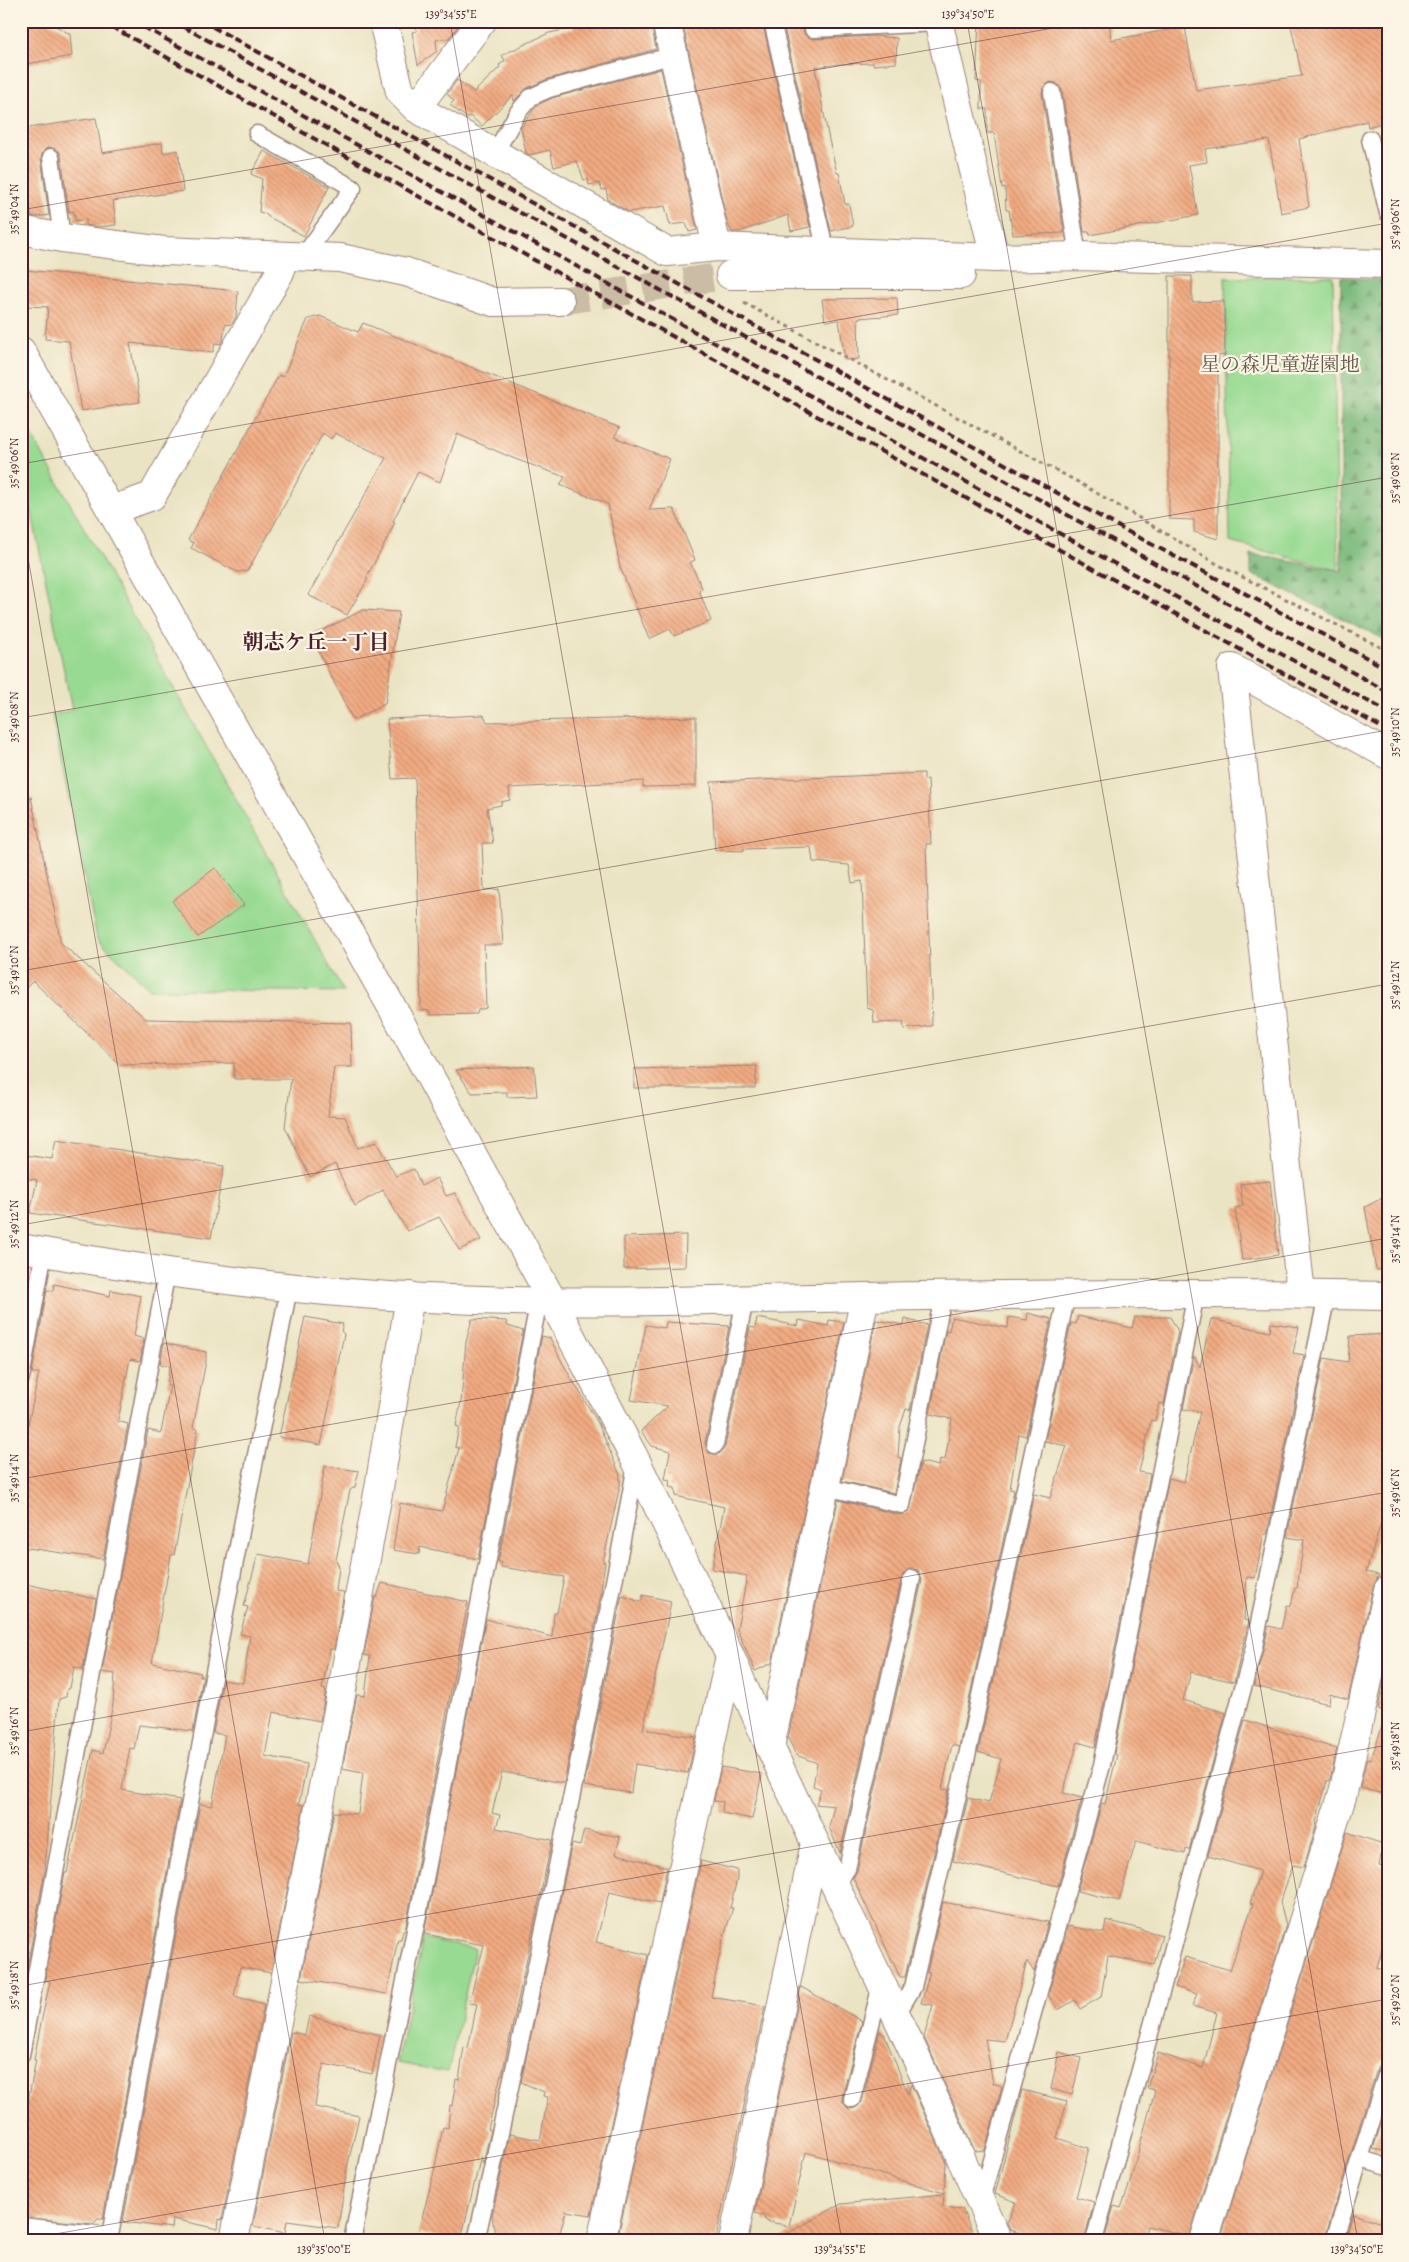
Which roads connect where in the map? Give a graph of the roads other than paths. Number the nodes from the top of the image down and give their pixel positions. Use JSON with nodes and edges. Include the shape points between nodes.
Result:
{"nodes":[{"id":1,"x":384,"y":21,"type":"edge"},
{"id":2,"x":482,"y":21,"type":"edge"},
{"id":3,"x":666,"y":21,"type":"edge"},
{"id":4,"x":772,"y":21,"type":"edge"},
{"id":5,"x":938,"y":22,"type":"edge"},
{"id":6,"x":812,"y":29,"type":"dead end"},
{"id":7,"x":674,"y":55,"type":"junction"},
{"id":8,"x":1052,"y":92,"type":"dead end"},
{"id":9,"x":416,"y":108,"type":"junction"},
{"id":10,"x":257,"y":134,"type":"dead end"},
{"id":11,"x":1370,"y":139,"type":"dead end"},
{"id":12,"x":494,"y":153,"type":"junction"},
{"id":13,"x":51,"y":157,"type":"dead end"},
{"id":14,"x":1388,"y":213,"type":"edge"},
{"id":15,"x":21,"y":230,"type":"edge"},
{"id":16,"x":62,"y":238,"type":"junction"},
{"id":17,"x":717,"y":247,"type":"junction"},
{"id":18,"x":826,"y":252,"type":"junction"},
{"id":19,"x":1078,"y":256,"type":"junction"},
{"id":20,"x":292,"y":257,"type":"junction"},
{"id":21,"x":995,"y":258,"type":"junction"},
{"id":22,"x":1388,"y":264,"type":"edge"},
{"id":23,"x":733,"y":286,"type":"tunnel mouth"},
{"id":24,"x":560,"y":301,"type":"tunnel mouth"},
{"id":25,"x":21,"y":351,"type":"edge"},
{"id":26,"x":112,"y":510,"type":"junction"},
{"id":27,"x":1388,"y":755,"type":"edge"},
{"id":28,"x":32,"y":1250,"type":"edge"},
{"id":29,"x":167,"y":1272,"type":"junction"},
{"id":30,"x":288,"y":1288,"type":"junction"},
{"id":31,"x":1067,"y":1294,"type":"junction"},
{"id":32,"x":1196,"y":1294,"type":"junction"},
{"id":33,"x":1314,"y":1295,"type":"junction"},
{"id":34,"x":410,"y":1296,"type":"junction"},
{"id":35,"x":943,"y":1296,"type":"junction"},
{"id":36,"x":1388,"y":1296,"type":"edge"},
{"id":37,"x":865,"y":1297,"type":"junction"},
{"id":38,"x":546,"y":1300,"type":"junction"},
{"id":39,"x":745,"y":1300,"type":"junction"},
{"id":40,"x":21,"y":1378,"type":"edge"},
{"id":41,"x":715,"y":1445,"type":"dead end"},
{"id":42,"x":636,"y":1463,"type":"junction"},
{"id":43,"x":826,"y":1487,"type":"junction"},
{"id":44,"x":912,"y":1578,"type":"dead end"},
{"id":45,"x":1388,"y":1590,"type":"edge"},
{"id":46,"x":730,"y":1656,"type":"junction"},
{"id":47,"x":770,"y":1747,"type":"junction"},
{"id":48,"x":815,"y":1843,"type":"junction"},
{"id":49,"x":835,"y":1886,"type":"junction"},
{"id":50,"x":881,"y":1984,"type":"junction"},
{"id":51,"x":896,"y":2016,"type":"junction"},
{"id":52,"x":21,"y":2055,"type":"edge"},
{"id":53,"x":1388,"y":2069,"type":"edge"},
{"id":54,"x":852,"y":2099,"type":"dead end"},
{"id":55,"x":1361,"y":2159,"type":"junction"},
{"id":56,"x":1388,"y":2167,"type":"edge"},
{"id":57,"x":981,"y":2200,"type":"junction"},
{"id":58,"x":21,"y":2232,"type":"edge"},
{"id":59,"x":105,"y":2241,"type":"edge"},
{"id":60,"x":109,"y":2241,"type":"edge"},
{"id":61,"x":234,"y":2241,"type":"edge"},
{"id":62,"x":352,"y":2241,"type":"edge"},
{"id":63,"x":476,"y":2241,"type":"edge"},
{"id":64,"x":601,"y":2241,"type":"edge"},
{"id":65,"x":733,"y":2241,"type":"edge"},
{"id":66,"x":998,"y":2241,"type":"edge"},
{"id":67,"x":1094,"y":2241,"type":"edge"},
{"id":68,"x":1204,"y":2241,"type":"edge"},
{"id":69,"x":1334,"y":2241,"type":"edge"}],
"edges":[{"from":1,"to":9,"type":"street","via":[[400,92]]},
{"from":2,"to":9,"type":"street"},
{"from":3,"to":7,"type":"street"},
{"from":4,"to":18,"type":"lane"},
{"from":5,"to":6,"type":"lane"},
{"from":5,"to":21,"type":"street"},
{"from":7,"to":12,"type":"lane","via":[[549,89],[531,97],[518,112]]},
{"from":7,"to":17,"type":"street"},
{"from":8,"to":19,"type":"lane"},
{"from":9,"to":12,"type":"street"},
{"from":10,"to":20,"type":"lane","via":[[353,188]]},
{"from":11,"to":14,"type":"lane"},
{"from":12,"to":17,"type":"street","via":[[667,252]]},
{"from":13,"to":16,"type":"lane"},
{"from":15,"to":16,"type":"street"},
{"from":16,"to":20,"type":"street","via":[[164,252]]},
{"from":17,"to":18,"type":"street"},
{"from":18,"to":21,"type":"street"},
{"from":19,"to":21,"type":"street"},
{"from":19,"to":22,"type":"street"},
{"from":20,"to":24,"type":"street","via":[[340,258],[406,272],[493,302]]},
{"from":20,"to":26,"type":"street","via":[[280,272],[152,496]]},
{"from":21,"to":23,"type":"street","via":[[980,275]]},
{"from":25,"to":26,"type":"street"},
{"from":26,"to":38,"type":"street","via":[[398,1018]]},
{"from":27,"to":33,"type":"street","via":[[1232,668]]},
{"from":28,"to":29,"type":"street"},
{"from":28,"to":40,"type":"lane"},
{"from":29,"to":30,"type":"street"},
{"from":29,"to":52,"type":"lane"},
{"from":30,"to":34,"type":"street"},
{"from":30,"to":60,"type":"lane"},
{"from":31,"to":32,"type":"street"},
{"from":31,"to":35,"type":"street"},
{"from":31,"to":51,"type":"lane","via":[[963,1775],[913,1987]]},
{"from":32,"to":33,"type":"street"},
{"from":32,"to":57,"type":"lane","via":[[1102,1765]]},
{"from":33,"to":36,"type":"street"},
{"from":33,"to":67,"type":"lane","via":[[1254,1647]]},
{"from":34,"to":38,"type":"street"},
{"from":34,"to":61,"type":"street","via":[[342,1690]]},
{"from":35,"to":37,"type":"street"},
{"from":35,"to":43,"type":"lane","via":[[902,1505]]},
{"from":37,"to":39,"type":"street"},
{"from":37,"to":43,"type":"street"},
{"from":38,"to":39,"type":"street"},
{"from":38,"to":42,"type":"street"},
{"from":38,"to":62,"type":"lane"},
{"from":39,"to":41,"type":"lane"},
{"from":42,"to":46,"type":"street"},
{"from":42,"to":63,"type":"lane","via":[[598,1667]]},
{"from":43,"to":47,"type":"street"},
{"from":44,"to":49,"type":"lane","via":[[847,1869]]},
{"from":45,"to":68,"type":"street","via":[[1343,1793]]},
{"from":46,"to":47,"type":"street"},
{"from":46,"to":64,"type":"street"},
{"from":47,"to":48,"type":"street"},
{"from":48,"to":49,"type":"street"},
{"from":48,"to":65,"type":"street"},
{"from":49,"to":50,"type":"street"},
{"from":50,"to":51,"type":"street"},
{"from":50,"to":54,"type":"lane"},
{"from":51,"to":57,"type":"street"},
{"from":53,"to":55,"type":"lane"},
{"from":55,"to":56,"type":"lane"},
{"from":55,"to":69,"type":"lane"},
{"from":57,"to":66,"type":"street"},
{"from":58,"to":59,"type":"street"}]}
